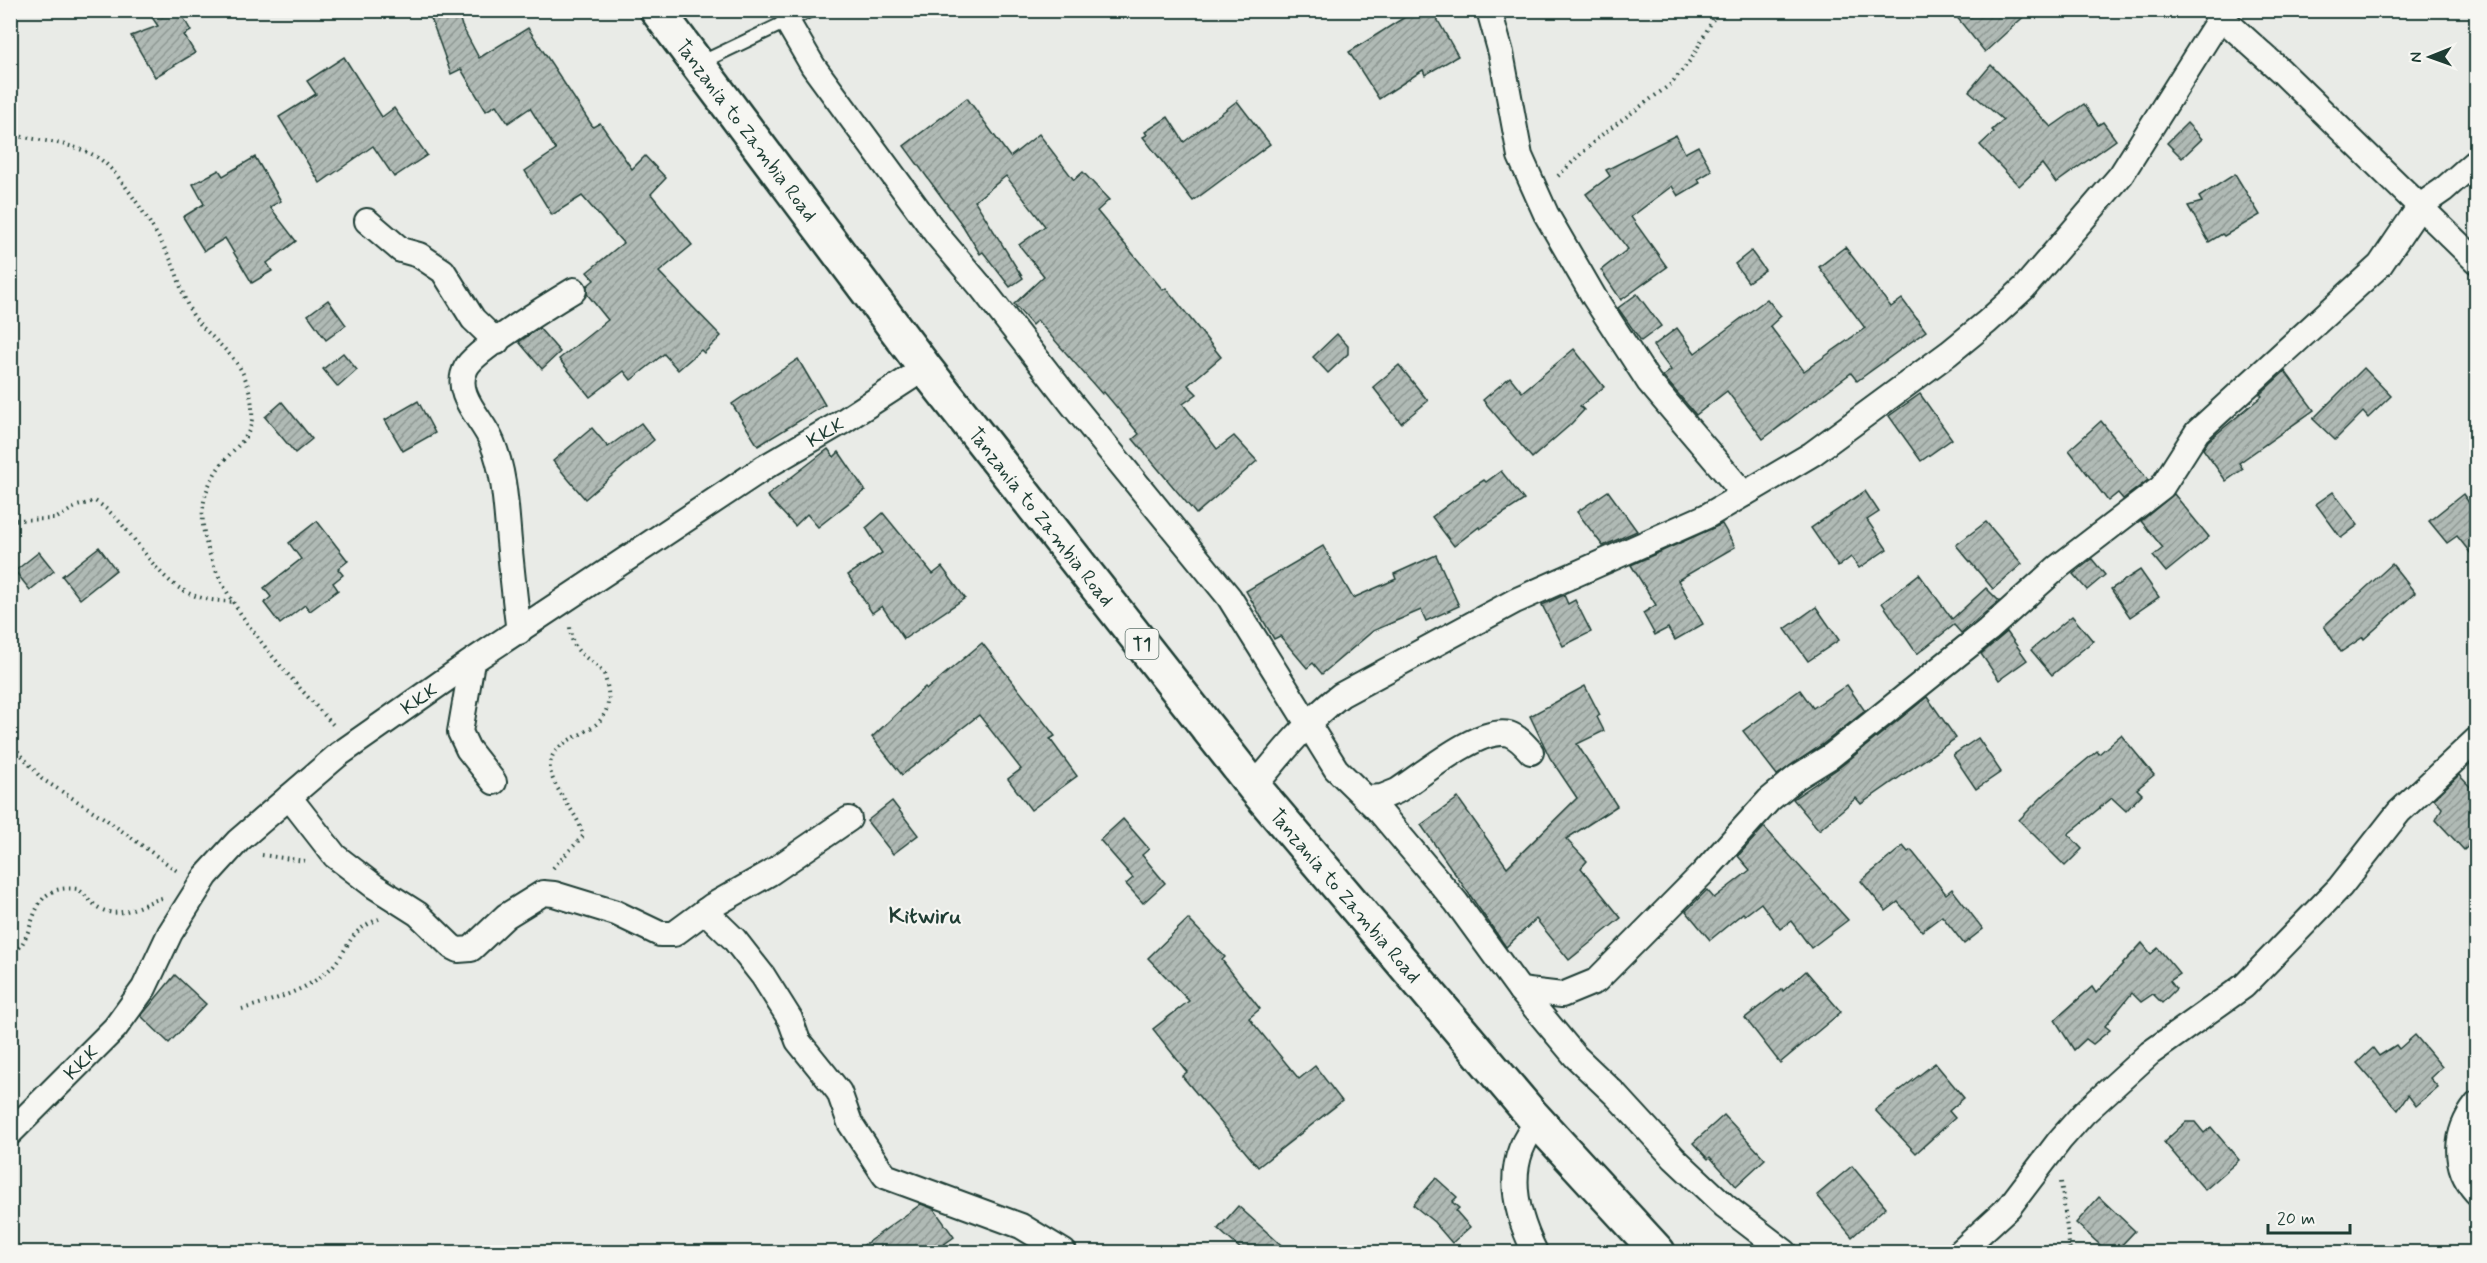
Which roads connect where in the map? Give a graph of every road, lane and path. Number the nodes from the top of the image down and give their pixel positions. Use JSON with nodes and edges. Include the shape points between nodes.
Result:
{"nodes":[{"id":1,"x":657,"y":10,"type":"edge"},
{"id":2,"x":811,"y":10,"type":"edge"},
{"id":3,"x":1489,"y":10,"type":"edge"},
{"id":4,"x":1718,"y":10,"type":"edge"},
{"id":5,"x":2220,"y":13,"type":"edge"},
{"id":6,"x":788,"y":23,"type":"junction"},
{"id":7,"x":697,"y":64,"type":"junction"},
{"id":8,"x":10,"y":134,"type":"edge"},
{"id":9,"x":2476,"y":160,"type":"edge"},
{"id":10,"x":1539,"y":200,"type":"junction"},
{"id":11,"x":2420,"y":206,"type":"junction"},
{"id":12,"x":367,"y":221,"type":"dead end"},
{"id":13,"x":2475,"y":254,"type":"edge"},
{"id":14,"x":574,"y":291,"type":"dead end"},
{"id":15,"x":497,"y":342,"type":"junction"},
{"id":16,"x":925,"y":368,"type":"junction"},
{"id":17,"x":1744,"y":494,"type":"junction"},
{"id":18,"x":10,"y":520,"type":"edge"},
{"id":19,"x":572,"y":596,"type":"junction"},
{"id":20,"x":235,"y":602,"type":"junction"},
{"id":21,"x":519,"y":632,"type":"junction"},
{"id":22,"x":472,"y":662,"type":"junction"},
{"id":23,"x":1309,"y":725,"type":"junction"},
{"id":24,"x":2476,"y":741,"type":"edge"},
{"id":25,"x":10,"y":742,"type":"edge"},
{"id":26,"x":351,"y":746,"type":"junction"},
{"id":27,"x":1531,"y":752,"type":"dead end"},
{"id":28,"x":494,"y":782,"type":"dead end"},
{"id":29,"x":1254,"y":787,"type":"junction"},
{"id":30,"x":289,"y":797,"type":"junction"},
{"id":31,"x":1368,"y":798,"type":"junction"},
{"id":32,"x":849,"y":819,"type":"dead end"},
{"id":33,"x":228,"y":851,"type":"junction"},
{"id":34,"x":345,"y":864,"type":"junction"},
{"id":35,"x":199,"y":887,"type":"junction"},
{"id":36,"x":554,"y":894,"type":"junction"},
{"id":37,"x":402,"y":902,"type":"junction"},
{"id":38,"x":705,"y":911,"type":"junction"},
{"id":39,"x":10,"y":956,"type":"edge"},
{"id":40,"x":1520,"y":990,"type":"junction"},
{"id":41,"x":242,"y":1009,"type":"dead end"},
{"id":42,"x":2476,"y":1105,"type":"edge"},
{"id":43,"x":1539,"y":1122,"type":"junction"},
{"id":44,"x":10,"y":1133,"type":"edge"},
{"id":45,"x":2048,"y":1156,"type":"junction"},
{"id":46,"x":2476,"y":1192,"type":"edge"},
{"id":47,"x":1064,"y":1252,"type":"edge"},
{"id":48,"x":1535,"y":1252,"type":"edge"},
{"id":49,"x":1658,"y":1252,"type":"edge"},
{"id":50,"x":1785,"y":1252,"type":"edge"},
{"id":51,"x":1960,"y":1252,"type":"edge"},
{"id":52,"x":2070,"y":1252,"type":"edge"}],
"edges":[{"from":1,"to":7,"type":"highway","name":"Tanzania to Zambia Road","number":"T1"},
{"from":2,"to":6,"type":"lane"},
{"from":3,"to":10,"type":"street","via":[[1520,156]]},
{"from":4,"to":10,"type":"path","via":[[1692,58],[1671,84],[1599,137],[1550,184]]},
{"from":5,"to":11,"type":"street"},
{"from":5,"to":17,"type":"street","via":[[2121,175],[2024,288],[1988,322],[1871,413]]},
{"from":6,"to":7,"type":"lane"},
{"from":6,"to":23,"type":"street","via":[[813,66],[937,235],[1229,597]]},
{"from":7,"to":16,"type":"highway","name":"Tanzania to Zambia Road","number":"T1"},
{"from":8,"to":20,"type":"path","via":[[81,151],[103,161],[117,174],[165,248],[193,315],[244,376],[252,403],[250,428],[211,477],[201,519],[214,564]]},
{"from":9,"to":11,"type":"street"},
{"from":10,"to":17,"type":"street","via":[[1648,382]]},
{"from":11,"to":13,"type":"street"},
{"from":11,"to":40,"type":"street","via":[[2380,265],[2197,432],[2162,487],[2058,567],[1988,630],[1831,756],[1769,800],[1596,981],[1562,995]]},
{"from":12,"to":15,"type":"street","via":[[395,246],[442,271],[473,319]]},
{"from":14,"to":15,"type":"street"},
{"from":15,"to":21,"type":"street","via":[[466,366],[463,388],[466,400],[492,442],[499,464]]},
{"from":16,"to":19,"type":"street","name":"KKK","via":[[842,423],[765,467]]},
{"from":16,"to":29,"type":"highway","name":"Tanzania to Zambia Road","number":"T1"},
{"from":17,"to":23,"type":"street","via":[[1707,516],[1496,611],[1341,695]]},
{"from":18,"to":20,"type":"path","via":[[55,519],[95,501],[124,526],[168,581],[204,599]]},
{"from":19,"to":21,"type":"street","name":"KKK"},
{"from":19,"to":36,"type":"path","via":[[573,644],[582,657],[604,674],[608,695],[599,723],[569,740],[550,762],[550,771],[583,834],[582,840],[549,872],[547,882]]},
{"from":20,"to":26,"type":"path","via":[[297,685]]},
{"from":21,"to":22,"type":"street","name":"KKK"},
{"from":22,"to":26,"type":"street","name":"KKK"},
{"from":22,"to":28,"type":"street","via":[[460,732],[468,750]]},
{"from":23,"to":29,"type":"street"},
{"from":23,"to":31,"type":"street","via":[[1336,769]]},
{"from":24,"to":45,"type":"street","via":[[2399,812],[2340,887],[2244,986],[2134,1066],[2084,1113]]},
{"from":25,"to":35,"type":"path","via":[[42,779],[104,818]]},
{"from":26,"to":30,"type":"street","name":"KKK"},
{"from":27,"to":31,"type":"street","via":[[1509,734],[1485,736],[1396,791]]},
{"from":29,"to":43,"type":"highway","name":"Tanzania to Zambia Road","number":"T1"},
{"from":30,"to":33,"type":"street","name":"KKK"},
{"from":30,"to":34,"type":"street","via":[[326,846]]},
{"from":31,"to":40,"type":"street","via":[[1456,902]]},
{"from":32,"to":38,"type":"street"},
{"from":33,"to":34,"type":"path"},
{"from":33,"to":35,"type":"street","name":"KKK"},
{"from":34,"to":37,"type":"street"},
{"from":35,"to":39,"type":"path","via":[[120,912],[99,908],[78,889],[56,891],[38,904],[24,943]]},
{"from":35,"to":44,"type":"street","name":"KKK","via":[[170,933],[144,988],[115,1028]]},
{"from":36,"to":37,"type":"street","via":[[535,896],[471,949],[464,950],[444,941]]},
{"from":36,"to":38,"type":"street","via":[[616,913],[667,935],[681,931]]},
{"from":37,"to":41,"type":"path","via":[[358,928],[338,959],[321,976]]},
{"from":38,"to":47,"type":"street","via":[[764,976],[790,1019],[798,1041],[840,1092],[850,1123],[885,1176],[1021,1226]]},
{"from":40,"to":50,"type":"street","via":[[1575,1056],[1662,1147],[1725,1206]]},
{"from":42,"to":46,"type":"street","via":[[2459,1139],[2458,1153],[2461,1171]]},
{"from":43,"to":48,"type":"street","via":[[1522,1144],[1515,1186],[1519,1212]]},
{"from":43,"to":49,"type":"highway","name":"Tanzania to Zambia Road","number":"T1"},
{"from":45,"to":51,"type":"street","via":[[2009,1207]]},
{"from":45,"to":52,"type":"path","via":[[2061,1179]]}]}
